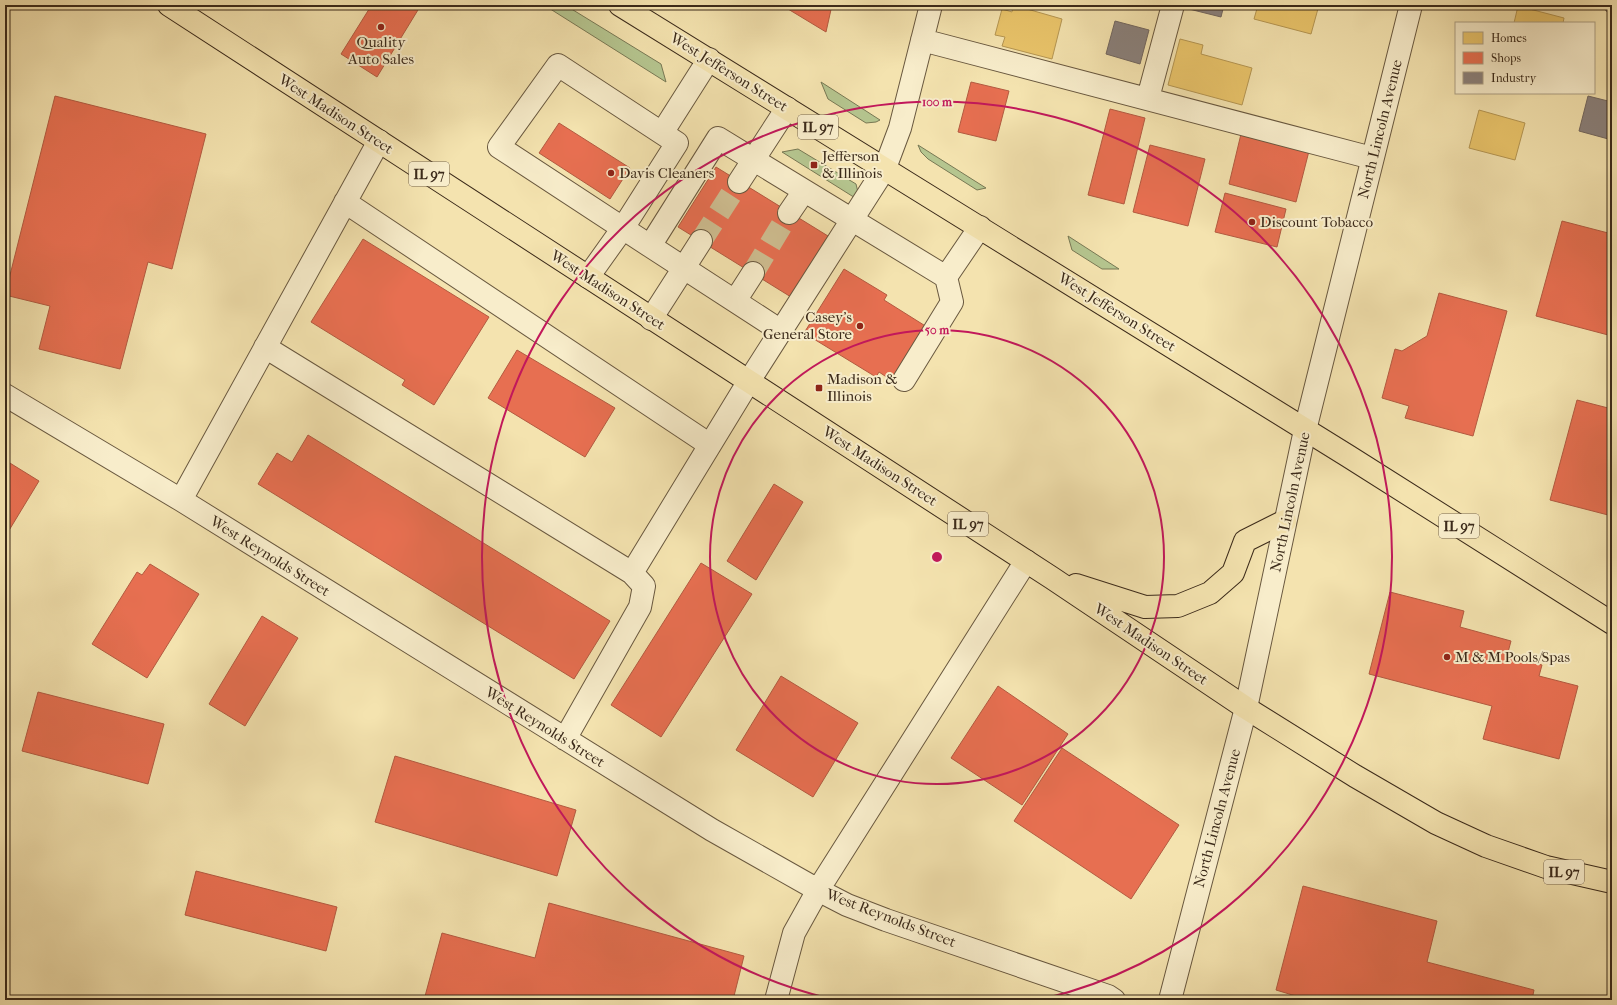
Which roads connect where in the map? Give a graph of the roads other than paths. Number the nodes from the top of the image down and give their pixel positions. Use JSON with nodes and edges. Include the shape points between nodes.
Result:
{"nodes":[{"id":1,"x":620,"y":5,"type":"edge"},
{"id":2,"x":931,"y":5,"type":"edge"},
{"id":3,"x":1172,"y":5,"type":"edge"},
{"id":4,"x":1411,"y":5,"type":"edge"},
{"id":5,"x":183,"y":9,"type":"edge"},
{"id":6,"x":922,"y":40,"type":"junction"},
{"id":7,"x":709,"y":59,"type":"junction"},
{"id":8,"x":1148,"y":98,"type":"junction"},
{"id":9,"x":787,"y":108,"type":"junction"},
{"id":10,"x":662,"y":133,"type":"junction"},
{"id":11,"x":379,"y":141,"type":"junction"},
{"id":12,"x":1372,"y":158,"type":"junction"},
{"id":13,"x":753,"y":160,"type":"junction"},
{"id":14,"x":885,"y":168,"type":"junction"},
{"id":15,"x":739,"y":182,"type":"tunnel mouth"},
{"id":16,"x":804,"y":191,"type":"junction"},
{"id":17,"x":345,"y":202,"type":"junction"},
{"id":18,"x":790,"y":213,"type":"tunnel mouth"},
{"id":19,"x":852,"y":220,"type":"junction"},
{"id":20,"x":980,"y":227,"type":"junction"},
{"id":21,"x":623,"y":228,"type":"junction"},
{"id":22,"x":701,"y":241,"type":"tunnel mouth"},
{"id":23,"x":650,"y":246,"type":"junction"},
{"id":24,"x":684,"y":268,"type":"junction"},
{"id":25,"x":753,"y":273,"type":"tunnel mouth"},
{"id":26,"x":946,"y":276,"type":"junction"},
{"id":27,"x":588,"y":277,"type":"junction"},
{"id":28,"x":735,"y":301,"type":"junction"},
{"id":29,"x":651,"y":319,"type":"junction"},
{"id":30,"x":781,"y":331,"type":"junction"},
{"id":31,"x":265,"y":346,"type":"junction"},
{"id":32,"x":904,"y":380,"type":"dead end"},
{"id":33,"x":749,"y":382,"type":"junction"},
{"id":34,"x":5,"y":395,"type":"edge"},
{"id":35,"x":1305,"y":430,"type":"junction"},
{"id":36,"x":710,"y":445,"type":"junction"},
{"id":37,"x":180,"y":500,"type":"junction"},
{"id":38,"x":1285,"y":521,"type":"junction"},
{"id":39,"x":1026,"y":561,"type":"junction"},
{"id":40,"x":632,"y":573,"type":"junction"},
{"id":41,"x":1052,"y":578,"type":"junction"},
{"id":42,"x":1612,"y":623,"type":"edge"},
{"id":43,"x":1246,"y":708,"type":"junction"},
{"id":44,"x":565,"y":739,"type":"junction"},
{"id":45,"x":1612,"y":882,"type":"edge"},
{"id":46,"x":818,"y":890,"type":"junction"},
{"id":47,"x":776,"y":1000,"type":"edge"},
{"id":48,"x":1114,"y":1000,"type":"edge"},
{"id":49,"x":1170,"y":1000,"type":"edge"}],
"edges":[{"from":1,"to":7,"type":"main road","name":"West Jefferson Street","number":"IL 97"},
{"from":2,"to":6,"type":"street"},
{"from":3,"to":8,"type":"street"},
{"from":4,"to":12,"type":"street","name":"North Lincoln Avenue"},
{"from":5,"to":11,"type":"main road","name":"West Madison Street","number":"IL 97"},
{"from":6,"to":8,"type":"street"},
{"from":6,"to":14,"type":"street","via":[[900,128]]},
{"from":7,"to":9,"type":"main road","name":"West Jefferson Street","number":"IL 97"},
{"from":7,"to":10,"type":"street"},
{"from":8,"to":12,"type":"street"},
{"from":9,"to":13,"type":"street"},
{"from":9,"to":14,"type":"main road","name":"West Jefferson Street","number":"IL 97"},
{"from":10,"to":21,"type":"street","via":[[677,143]]},
{"from":10,"to":21,"type":"street","via":[[558,65],[499,147]]},
{"from":11,"to":17,"type":"street"},
{"from":11,"to":27,"type":"main road","name":"West Madison Street","number":"IL 97"},
{"from":12,"to":35,"type":"street","name":"North Lincoln Avenue"},
{"from":13,"to":15,"type":"street"},
{"from":13,"to":16,"type":"street"},
{"from":13,"to":23,"type":"street","via":[[718,138]]},
{"from":14,"to":19,"type":"street"},
{"from":14,"to":20,"type":"main road","name":"West Jefferson Street","number":"IL 97"},
{"from":16,"to":18,"type":"street"},
{"from":16,"to":19,"type":"street"},
{"from":17,"to":31,"type":"street"},
{"from":17,"to":36,"type":"street"},
{"from":19,"to":26,"type":"street"},
{"from":19,"to":30,"type":"street"},
{"from":20,"to":26,"type":"street"},
{"from":20,"to":35,"type":"main road","name":"West Jefferson Street","number":"IL 97"},
{"from":21,"to":23,"type":"street"},
{"from":21,"to":27,"type":"street"},
{"from":22,"to":24,"type":"street"},
{"from":23,"to":24,"type":"street"},
{"from":24,"to":28,"type":"street"},
{"from":24,"to":29,"type":"street"},
{"from":25,"to":28,"type":"street"},
{"from":26,"to":32,"type":"street","via":[[952,302]]},
{"from":27,"to":29,"type":"main road","name":"West Madison Street","number":"IL 97"},
{"from":28,"to":30,"type":"street"},
{"from":29,"to":33,"type":"main road","name":"West Madison Street","number":"IL 97"},
{"from":30,"to":33,"type":"street"},
{"from":31,"to":37,"type":"street"},
{"from":31,"to":40,"type":"street"},
{"from":33,"to":36,"type":"street"},
{"from":33,"to":39,"type":"main road","name":"West Madison Street","number":"IL 97"},
{"from":34,"to":37,"type":"street","name":"West Reynolds Street"},
{"from":35,"to":38,"type":"street","name":"North Lincoln Avenue"},
{"from":35,"to":42,"type":"main road","name":"West Jefferson Street","number":"IL 97"},
{"from":36,"to":40,"type":"street"},
{"from":37,"to":44,"type":"street","name":"West Reynolds Street"},
{"from":38,"to":41,"type":"main road","via":[[1246,541],[1233,573],[1210,593],[1178,606],[1145,607]]},
{"from":38,"to":43,"type":"street","name":"North Lincoln Avenue"},
{"from":39,"to":41,"type":"main road","name":"West Madison Street","number":"IL 97"},
{"from":39,"to":46,"type":"street"},
{"from":40,"to":44,"type":"street","via":[[644,586],[640,608]]},
{"from":41,"to":43,"type":"main road","name":"West Madison Street","number":"IL 97"},
{"from":43,"to":45,"type":"main road","name":"West Madison Street","number":"IL 97","via":[[1436,823],[1486,846],[1525,860]]},
{"from":43,"to":49,"type":"street","name":"North Lincoln Avenue"},
{"from":44,"to":46,"type":"street","name":"West Reynolds Street","via":[[712,830]]},
{"from":46,"to":47,"type":"street","via":[[794,932]]},
{"from":46,"to":48,"type":"street","name":"West Reynolds Street","via":[[847,905],[886,920]]}]}
